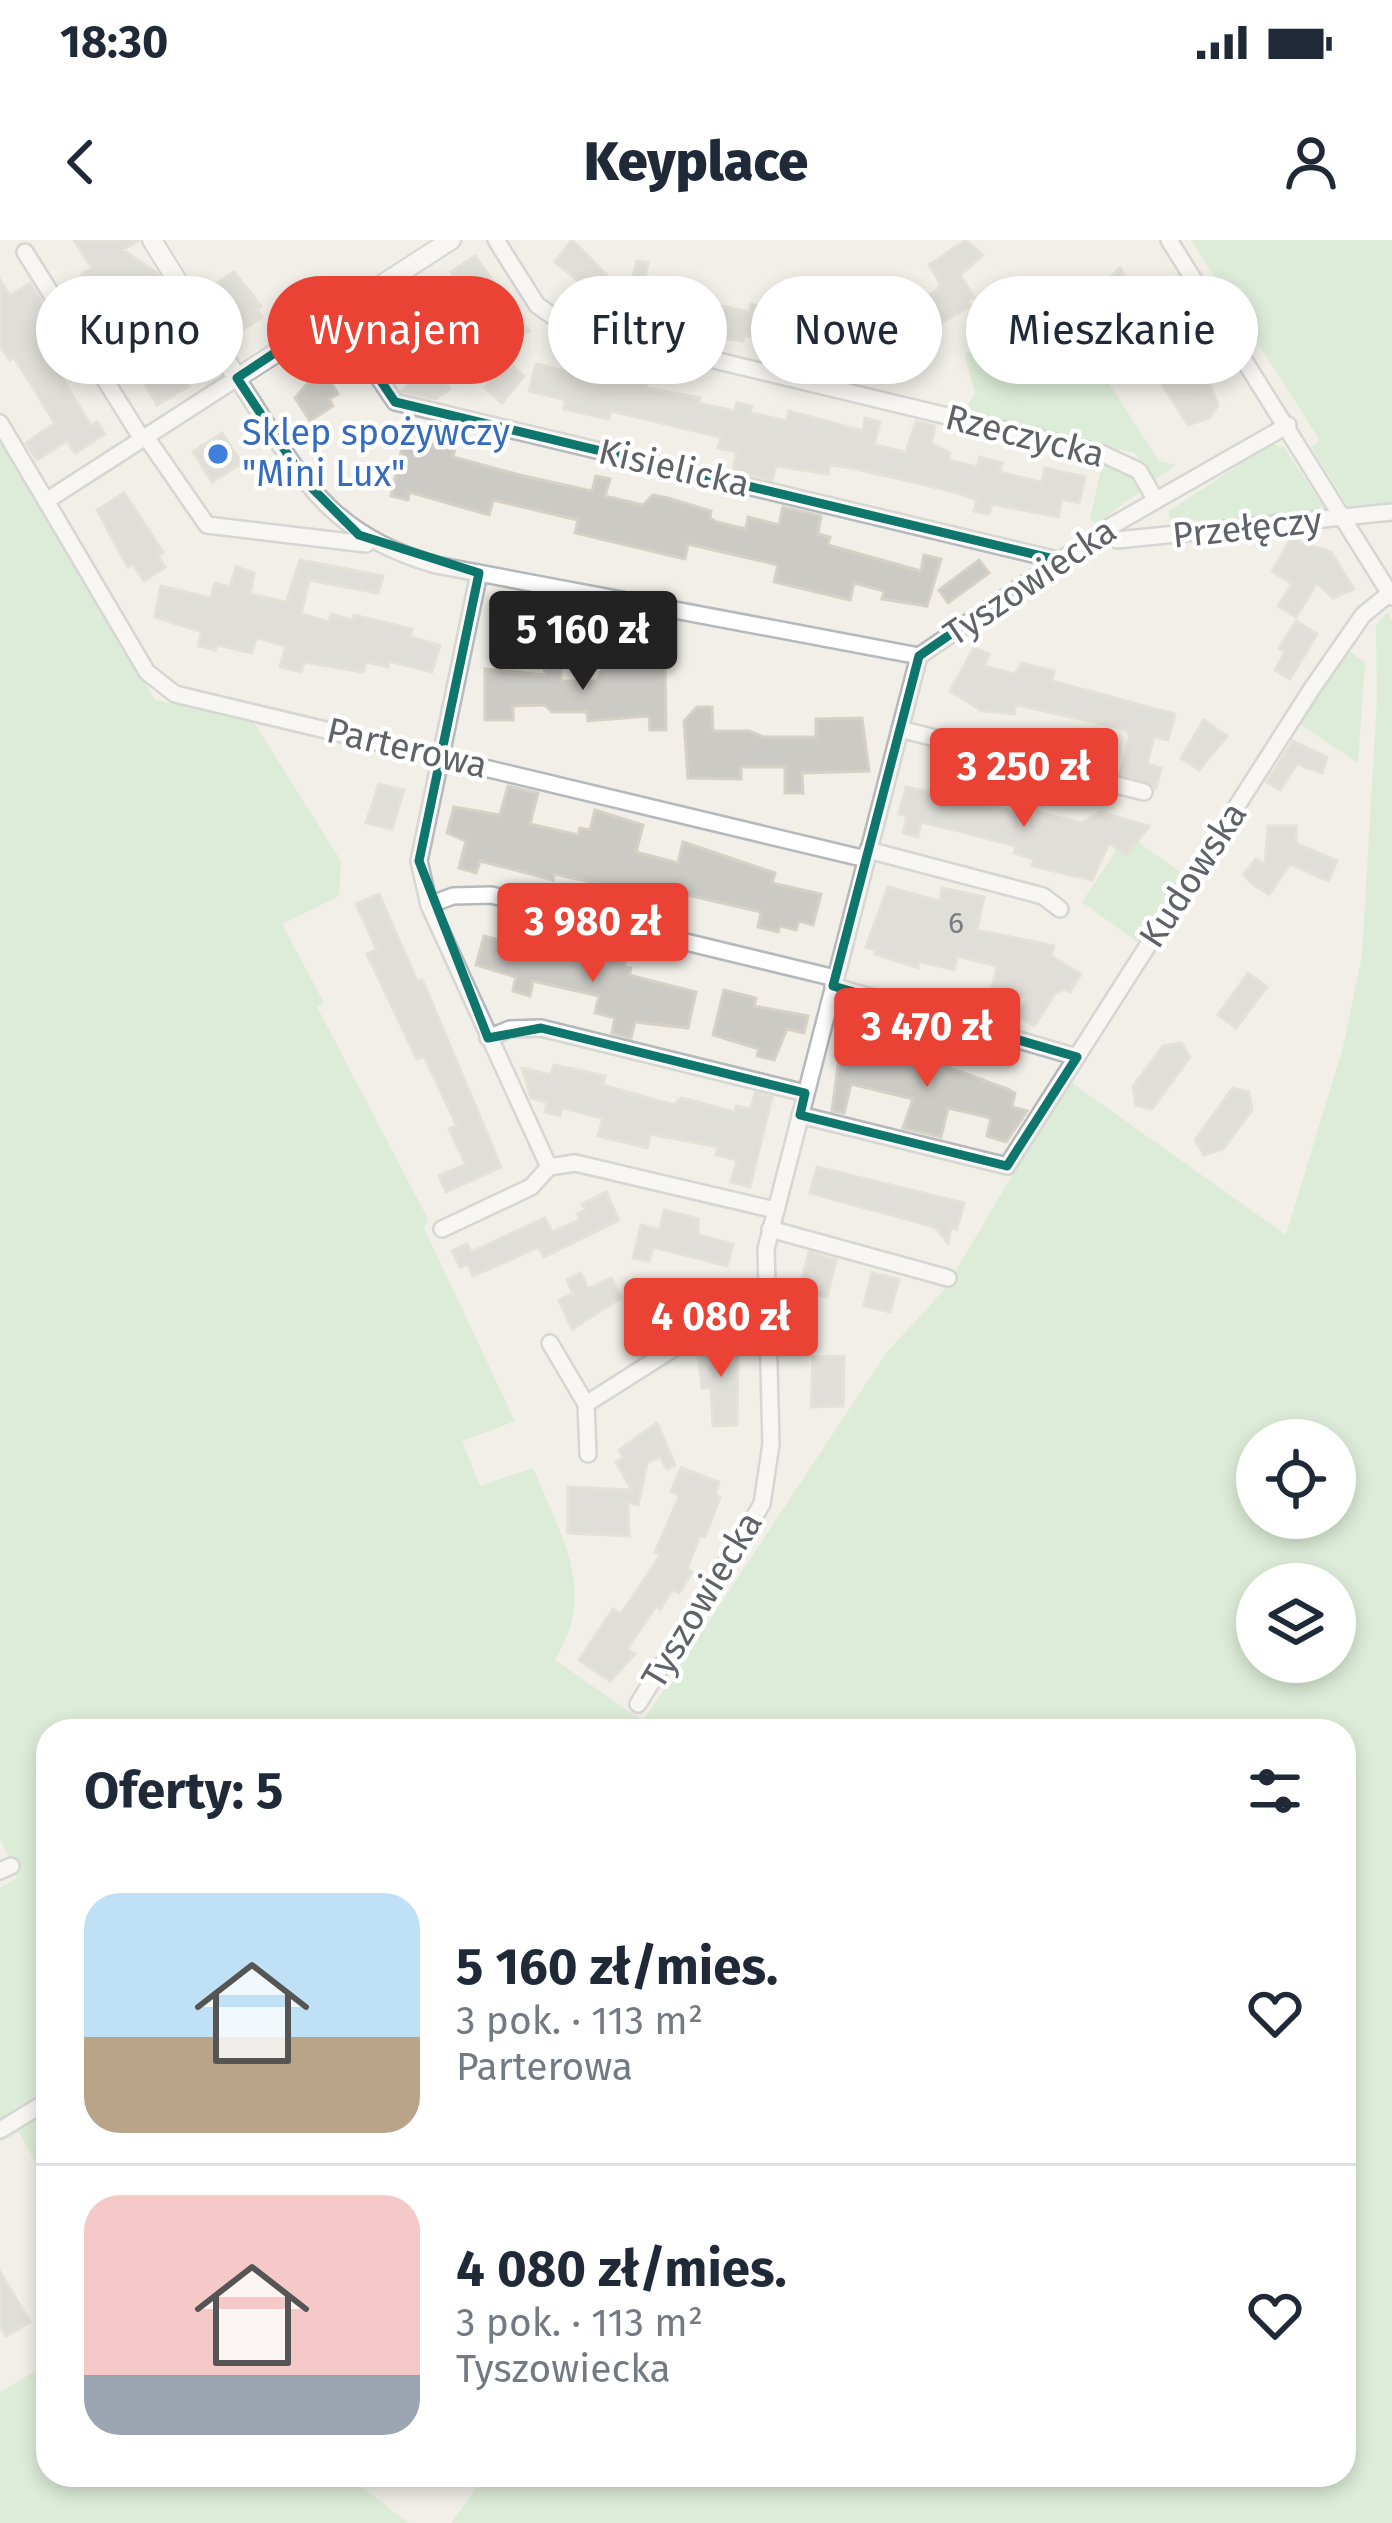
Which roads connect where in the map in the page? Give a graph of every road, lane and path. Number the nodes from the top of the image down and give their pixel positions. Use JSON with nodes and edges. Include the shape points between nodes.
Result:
{"nodes":[{"id":1,"x":152,"y":240,"type":"edge"},
{"id":2,"x":451,"y":240,"type":"edge"},
{"id":3,"x":496,"y":240,"type":"edge"},
{"id":4,"x":1169,"y":240,"type":"edge"},
{"id":5,"x":25,"y":253,"type":"dead end"},
{"id":6,"x":174,"y":276,"type":"edge"},
{"id":7,"x":394,"y":276,"type":"edge"},
{"id":8,"x":228,"y":384,"type":"edge"},
{"id":9,"x":241,"y":384,"type":"edge"},
{"id":10,"x":383,"y":384,"type":"edge"},
{"id":11,"x":0,"y":423,"type":"edge"},
{"id":12,"x":1288,"y":425,"type":"junction"},
{"id":13,"x":144,"y":438,"type":"junction"},
{"id":14,"x":1155,"y":499,"type":"junction"},
{"id":15,"x":46,"y":501,"type":"junction"},
{"id":16,"x":1392,"y":512,"type":"edge"},
{"id":17,"x":1346,"y":518,"type":"junction"},
{"id":18,"x":1106,"y":529,"type":"junction"},
{"id":19,"x":374,"y":545,"type":"junction"},
{"id":20,"x":1058,"y":560,"type":"junction"},
{"id":21,"x":479,"y":573,"type":"junction"},
{"id":22,"x":1391,"y":595,"type":"edge"},
{"id":23,"x":919,"y":656,"type":"junction"},
{"id":24,"x":900,"y":729,"type":"junction"},
{"id":25,"x":443,"y":755,"type":"junction"},
{"id":26,"x":1144,"y":792,"type":"dead end"},
{"id":27,"x":867,"y":855,"type":"junction"},
{"id":28,"x":429,"y":905,"type":"junction"},
{"id":29,"x":1060,"y":909,"type":"dead end"},
{"id":30,"x":834,"y":982,"type":"junction"},
{"id":31,"x":488,"y":1038,"type":"junction"},
{"id":32,"x":1077,"y":1057,"type":"junction"},
{"id":33,"x":805,"y":1093,"type":"junction"},
{"id":34,"x":800,"y":1114,"type":"junction"},
{"id":35,"x":549,"y":1167,"type":"junction"},
{"id":36,"x":775,"y":1210,"type":"junction"},
{"id":37,"x":770,"y":1228,"type":"junction"},
{"id":38,"x":442,"y":1229,"type":"dead end"},
{"id":39,"x":947,"y":1278,"type":"dead end"},
{"id":40,"x":767,"y":1328,"type":"junction"},
{"id":41,"x":550,"y":1343,"type":"dead end"},
{"id":42,"x":586,"y":1403,"type":"junction"},
{"id":43,"x":588,"y":1454,"type":"dead end"},
{"id":44,"x":638,"y":1704,"type":"dead end"},
{"id":45,"x":36,"y":2108,"type":"edge"},
{"id":46,"x":0,"y":2130,"type":"edge"}],
"edges":[{"from":1,"to":6,"type":"street"},
{"from":2,"to":7,"type":"street"},
{"from":3,"to":14,"type":"street","name":"Rzeczycka","via":[[537,305],[564,324],[1101,453],[1139,471]]},
{"from":4,"to":12,"type":"street"},
{"from":5,"to":13,"type":"street"},
{"from":8,"to":13,"type":"street"},
{"from":9,"to":19,"type":"street","via":[[315,493]]},
{"from":10,"to":20,"type":"street","name":"Kisielicka","via":[[395,402]]},
{"from":11,"to":15,"type":"street","name":"Parterowa"},
{"from":12,"to":14,"type":"street","name":"Tyszowiecka"},
{"from":12,"to":17,"type":"street"},
{"from":13,"to":15,"type":"street"},
{"from":13,"to":19,"type":"street","via":[[207,525]]},
{"from":14,"to":18,"type":"street","name":"Tyszowiecka"},
{"from":15,"to":25,"type":"street","name":"Parterowa","via":[[160,686]]},
{"from":16,"to":17,"type":"street","name":"Przełęczy"},
{"from":17,"to":18,"type":"street","name":"Przełęczy","via":[[1117,540]]},
{"from":17,"to":22,"type":"street"},
{"from":18,"to":20,"type":"street","name":"Tyszowiecka"},
{"from":19,"to":21,"type":"street"},
{"from":20,"to":23,"type":"street","name":"Tyszowiecka"},
{"from":21,"to":23,"type":"street"},
{"from":21,"to":25,"type":"street"},
{"from":22,"to":32,"type":"street","name":"Kudowska","via":[[1363,615],[1311,690]]},
{"from":23,"to":24,"type":"street","name":"Tyszowiecka"},
{"from":24,"to":26,"type":"street"},
{"from":24,"to":27,"type":"street","name":"Tyszowiecka"},
{"from":25,"to":27,"type":"street","name":"Parterowa"},
{"from":25,"to":28,"type":"street","via":[[420,850]]},
{"from":27,"to":29,"type":"street","name":"Parterowa","via":[[1043,896]]},
{"from":27,"to":30,"type":"street","name":"Tyszowiecka"},
{"from":28,"to":30,"type":"street","via":[[490,895]]},
{"from":28,"to":31,"type":"street"},
{"from":30,"to":32,"type":"street"},
{"from":30,"to":33,"type":"street","name":"Tyszowiecka"},
{"from":31,"to":33,"type":"street","via":[[541,1028]]},
{"from":31,"to":35,"type":"street"},
{"from":32,"to":34,"type":"street","name":"Kudowska","via":[[1007,1166]]},
{"from":33,"to":34,"type":"street","name":"Tyszowiecka"},
{"from":34,"to":36,"type":"street","name":"Tyszowiecka"},
{"from":35,"to":36,"type":"street","via":[[575,1163]]},
{"from":35,"to":38,"type":"street","via":[[531,1187]]},
{"from":36,"to":37,"type":"street","name":"Tyszowiecka"},
{"from":37,"to":39,"type":"street"},
{"from":37,"to":40,"type":"street","name":"Tyszowiecka"},
{"from":40,"to":42,"type":"street","via":[[701,1331]]},
{"from":40,"to":44,"type":"street","name":"Tyszowiecka","via":[[771,1444],[762,1504]]},
{"from":41,"to":42,"type":"street"},
{"from":42,"to":43,"type":"street"},
{"from":45,"to":46,"type":"street"}]}
